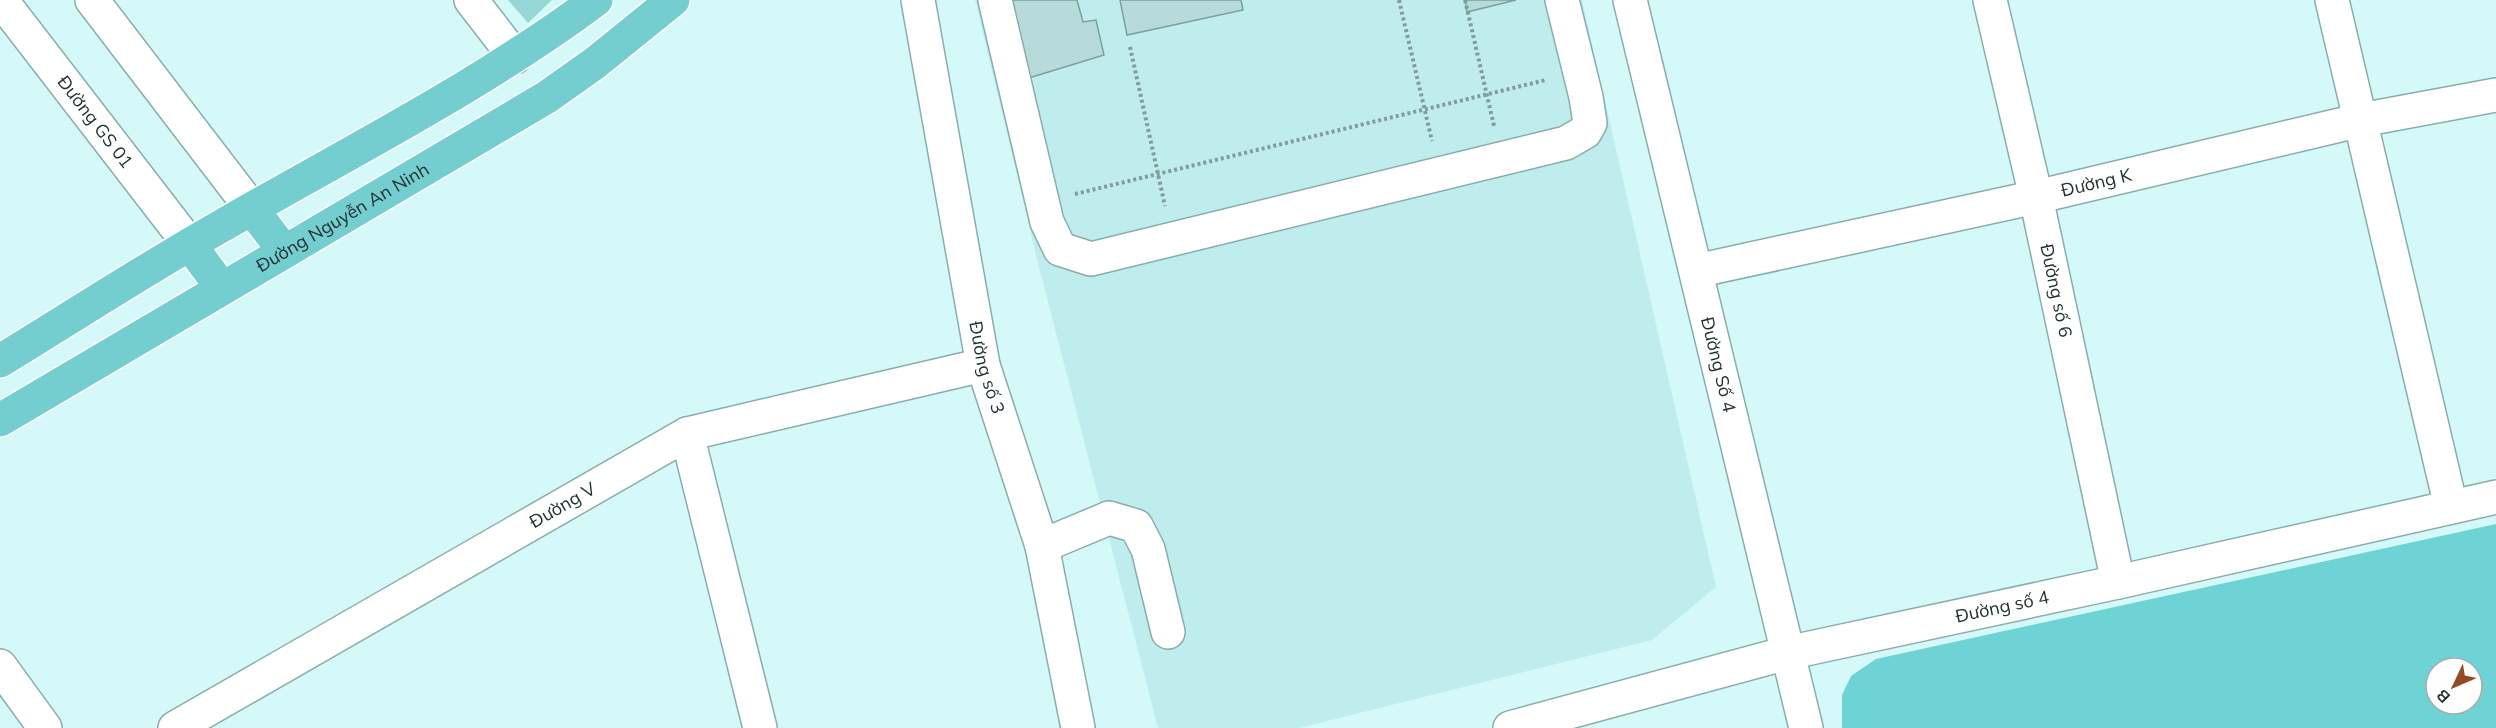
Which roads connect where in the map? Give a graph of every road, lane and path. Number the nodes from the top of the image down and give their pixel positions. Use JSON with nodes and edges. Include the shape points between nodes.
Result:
{"nodes":[{"id":1,"x":1,"y":0,"type":"edge"},
{"id":2,"x":92,"y":0,"type":"edge"},
{"id":3,"x":471,"y":0,"type":"edge"},
{"id":4,"x":596,"y":0,"type":"edge"},
{"id":5,"x":673,"y":0,"type":"edge"},
{"id":6,"x":918,"y":0,"type":"edge"},
{"id":7,"x":995,"y":0,"type":"edge"},
{"id":8,"x":1399,"y":0,"type":"edge"},
{"id":9,"x":1465,"y":0,"type":"edge"},
{"id":10,"x":1562,"y":0,"type":"edge"},
{"id":11,"x":1630,"y":0,"type":"edge"},
{"id":12,"x":1990,"y":0,"type":"edge"},
{"id":13,"x":2332,"y":0,"type":"edge"},
{"id":14,"x":1130,"y":47,"type":"dead end"},
{"id":15,"x":515,"y":57,"type":"junction"},
{"id":16,"x":1580,"y":72,"type":"junction"},
{"id":17,"x":1488,"y":94,"type":"junction"},
{"id":18,"x":2496,"y":95,"type":"edge"},
{"id":19,"x":1424,"y":109,"type":"junction"},
{"id":20,"x":2361,"y":120,"type":"junction"},
{"id":21,"x":1501,"y":159,"type":"junction"},
{"id":22,"x":1158,"y":174,"type":"junction"},
{"id":23,"x":1439,"y":174,"type":"junction"},
{"id":24,"x":2036,"y":197,"type":"junction"},
{"id":25,"x":1042,"y":202,"type":"junction"},
{"id":26,"x":252,"y":209,"type":"junction"},
{"id":27,"x":1172,"y":239,"type":"junction"},
{"id":28,"x":190,"y":245,"type":"junction"},
{"id":29,"x":284,"y":251,"type":"junction"},
{"id":30,"x":1696,"y":271,"type":"junction"},
{"id":31,"x":222,"y":288,"type":"junction"},
{"id":32,"x":0,"y":361,"type":"edge"},
{"id":33,"x":983,"y":365,"type":"junction"},
{"id":34,"x":0,"y":420,"type":"edge"},
{"id":35,"x":687,"y":434,"type":"junction"},
{"id":36,"x":2496,"y":497,"type":"edge"},
{"id":37,"x":2451,"y":507,"type":"junction"},
{"id":38,"x":1042,"y":546,"type":"junction"},
{"id":39,"x":2118,"y":582,"type":"junction"},
{"id":40,"x":1168,"y":632,"type":"dead end"},
{"id":41,"x":1787,"y":653,"type":"junction"},
{"id":42,"x":0,"y":666,"type":"edge"},
{"id":43,"x":45,"y":728,"type":"edge"},
{"id":44,"x":175,"y":728,"type":"edge"},
{"id":45,"x":760,"y":728,"type":"edge"},
{"id":46,"x":1078,"y":728,"type":"edge"},
{"id":47,"x":1510,"y":728,"type":"edge"},
{"id":48,"x":1806,"y":728,"type":"edge"}],
"edges":[{"from":1,"to":28,"type":"street","name":"Đường GS 01"},
{"from":2,"to":26,"type":"street"},
{"from":3,"to":15,"type":"street"},
{"from":4,"to":15,"type":"main road"},
{"from":5,"to":29,"type":"main road","name":"Đường Nguyễn An Ninh","via":[[547,97]]},
{"from":6,"to":33,"type":"street","name":"Đường số 3"},
{"from":7,"to":25,"type":"street"},
{"from":8,"to":19,"type":"path"},
{"from":9,"to":17,"type":"path"},
{"from":10,"to":16,"type":"street"},
{"from":11,"to":30,"type":"street","name":"Đường Số 4"},
{"from":12,"to":24,"type":"street","name":"Đường số 6"},
{"from":13,"to":20,"type":"street"},
{"from":14,"to":22,"type":"path"},
{"from":15,"to":26,"type":"main road"},
{"from":16,"to":17,"type":"path"},
{"from":16,"to":21,"type":"street","via":[[1590,123],[1585,132],[1566,143]]},
{"from":17,"to":19,"type":"path"},
{"from":17,"to":21,"type":"path"},
{"from":18,"to":20,"type":"street","name":"Đường K"},
{"from":19,"to":22,"type":"path"},
{"from":19,"to":23,"type":"path"},
{"from":20,"to":24,"type":"street","name":"Đường K"},
{"from":20,"to":37,"type":"street"},
{"from":21,"to":23,"type":"street"},
{"from":22,"to":25,"type":"path"},
{"from":22,"to":27,"type":"path"},
{"from":23,"to":27,"type":"street"},
{"from":24,"to":30,"type":"street","name":"Đường K"},
{"from":24,"to":39,"type":"street","name":"Đường số 6"},
{"from":25,"to":27,"type":"street","via":[[1060,249],[1074,255],[1091,259]]},
{"from":26,"to":28,"type":"main road"},
{"from":26,"to":29,"type":"main road"},
{"from":28,"to":31,"type":"main road"},
{"from":28,"to":32,"type":"main road"},
{"from":29,"to":31,"type":"main road","name":"Đường Nguyễn An Ninh"},
{"from":30,"to":41,"type":"street","name":"Đường Số 4"},
{"from":31,"to":34,"type":"main road","name":"Đường Nguyễn An Ninh"},
{"from":33,"to":35,"type":"street","name":"Đường V"},
{"from":33,"to":38,"type":"street","name":"Đường số 3"},
{"from":35,"to":44,"type":"street","name":"Đường V"},
{"from":35,"to":45,"type":"street"},
{"from":36,"to":37,"type":"street","name":"Đường số 4"},
{"from":37,"to":39,"type":"street","name":"Đường số 4"},
{"from":38,"to":40,"type":"street","via":[[1109,518],[1137,526],[1148,549]]},
{"from":38,"to":46,"type":"street","name":"Đường số 3"},
{"from":39,"to":41,"type":"street","name":"Đường số 4"},
{"from":41,"to":47,"type":"street","name":"Đường số 4"},
{"from":41,"to":48,"type":"street","name":"Đường Số 4"},
{"from":42,"to":43,"type":"street"}]}
